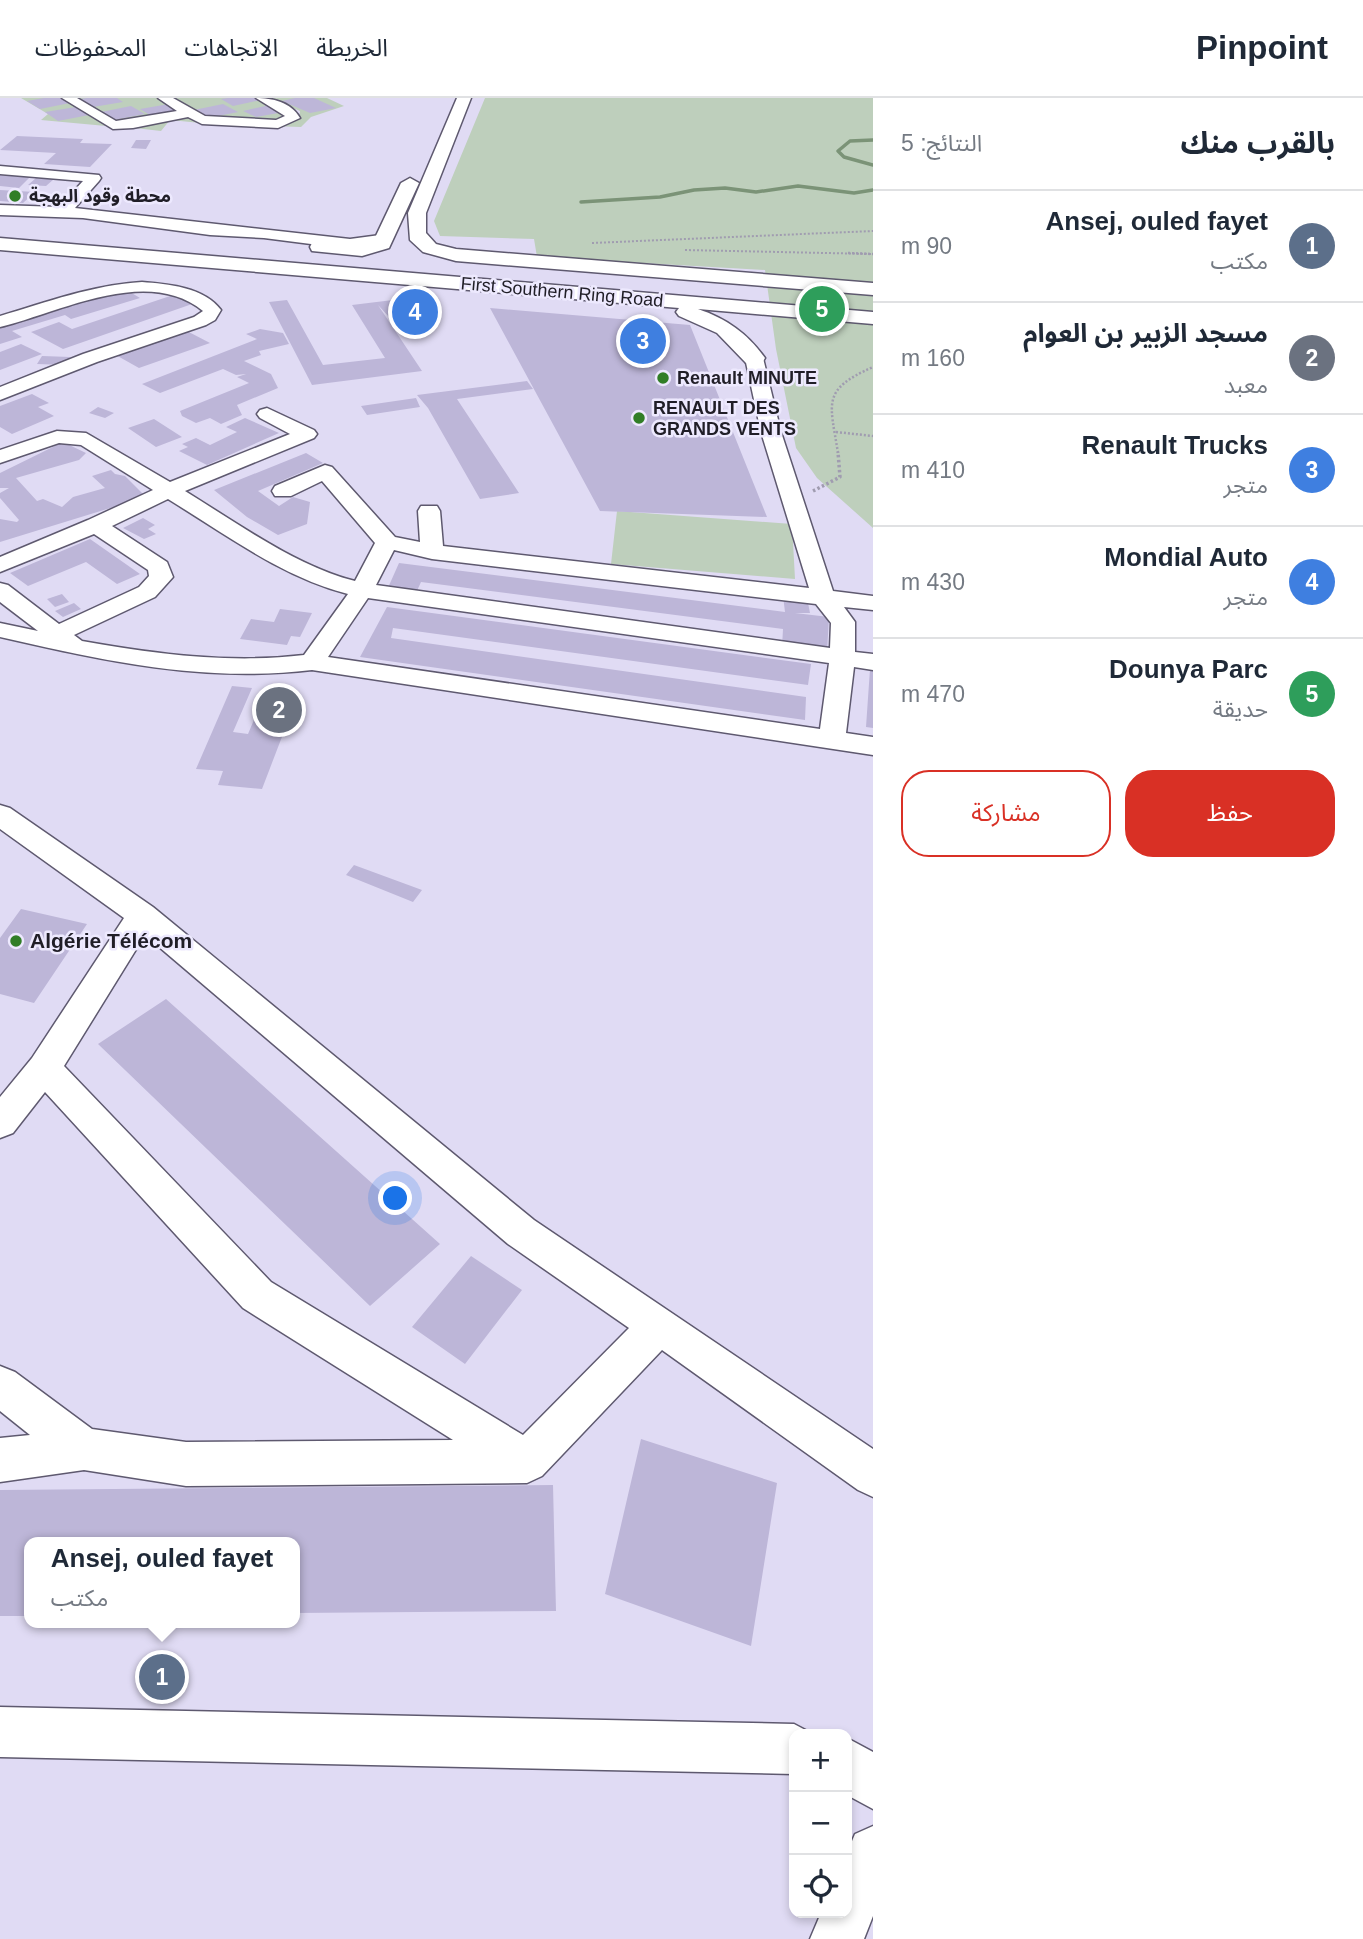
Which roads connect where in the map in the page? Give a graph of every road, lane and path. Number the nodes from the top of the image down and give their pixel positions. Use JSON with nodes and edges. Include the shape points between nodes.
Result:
{"nodes":[{"id":1,"x":68,"y":98,"type":"edge"},
{"id":2,"x":164,"y":98,"type":"edge"},
{"id":3,"x":262,"y":98,"type":"edge"},
{"id":4,"x":448,"y":98,"type":"edge"},
{"id":5,"x":464,"y":98,"type":"edge"},
{"id":6,"x":189,"y":113,"type":"junction"},
{"id":7,"x":429,"y":160,"type":"junction"},
{"id":8,"x":0,"y":170,"type":"edge"},
{"id":9,"x":0,"y":198,"type":"edge"},
{"id":10,"x":67,"y":208,"type":"junction"},
{"id":11,"x":0,"y":210,"type":"edge"},
{"id":12,"x":0,"y":229,"type":"edge"},
{"id":13,"x":873,"y":231,"type":"edge"},
{"id":14,"x":385,"y":238,"type":"junction"},
{"id":15,"x":0,"y":244,"type":"edge"},
{"id":16,"x":583,"y":245,"type":"dead end"},
{"id":17,"x":207,"y":247,"type":"junction"},
{"id":18,"x":677,"y":250,"type":"dead end"},
{"id":19,"x":873,"y":254,"type":"edge"},
{"id":20,"x":299,"y":270,"type":"junction"},
{"id":21,"x":873,"y":289,"type":"edge"},
{"id":22,"x":873,"y":300,"type":"edge"},
{"id":23,"x":873,"y":318,"type":"edge"},
{"id":24,"x":0,"y":322,"type":"edge"},
{"id":25,"x":873,"y":324,"type":"edge"},
{"id":26,"x":754,"y":358,"type":"junction"},
{"id":27,"x":873,"y":368,"type":"edge"},
{"id":28,"x":0,"y":394,"type":"edge"},
{"id":29,"x":267,"y":414,"type":"dead end"},
{"id":30,"x":836,"y":432,"type":"junction"},
{"id":31,"x":873,"y":436,"type":"edge"},
{"id":32,"x":0,"y":457,"type":"edge"},
{"id":33,"x":169,"y":490,"type":"junction"},
{"id":34,"x":283,"y":491,"type":"dead end"},
{"id":35,"x":791,"y":492,"type":"junction"},
{"id":36,"x":429,"y":511,"type":"dead end"},
{"id":37,"x":96,"y":525,"type":"junction"},
{"id":38,"x":387,"y":542,"type":"junction"},
{"id":39,"x":432,"y":552,"type":"junction"},
{"id":40,"x":0,"y":565,"type":"edge"},
{"id":41,"x":0,"y":590,"type":"edge"},
{"id":42,"x":362,"y":590,"type":"junction"},
{"id":43,"x":824,"y":598,"type":"junction"},
{"id":44,"x":873,"y":603,"type":"edge"},
{"id":45,"x":0,"y":630,"type":"edge"},
{"id":46,"x":65,"y":640,"type":"junction"},
{"id":47,"x":842,"y":657,"type":"junction"},
{"id":48,"x":312,"y":662,"type":"junction"},
{"id":49,"x":873,"y":662,"type":"edge"},
{"id":50,"x":832,"y":741,"type":"junction"},
{"id":51,"x":873,"y":746,"type":"edge"},
{"id":52,"x":0,"y":816,"type":"edge"},
{"id":53,"x":142,"y":915,"type":"junction"},
{"id":54,"x":44,"y":1068,"type":"junction"},
{"id":55,"x":0,"y":1124,"type":"edge"},
{"id":56,"x":659,"y":1325,"type":"junction"},
{"id":57,"x":0,"y":1386,"type":"edge"},
{"id":58,"x":84,"y":1449,"type":"junction"},
{"id":59,"x":0,"y":1460,"type":"edge"},
{"id":60,"x":527,"y":1461,"type":"junction"},
{"id":61,"x":873,"y":1475,"type":"edge"},
{"id":62,"x":0,"y":1732,"type":"edge"},
{"id":63,"x":789,"y":1749,"type":"edge"},
{"id":64,"x":852,"y":1767,"type":"edge"},
{"id":65,"x":873,"y":1784,"type":"edge"},
{"id":66,"x":873,"y":1852,"type":"edge"},
{"id":67,"x":837,"y":1939,"type":"edge"}],
"edges":[{"from":1,"to":6,"type":"street","via":[[113,125]]},
{"from":2,"to":6,"type":"street"},
{"from":3,"to":6,"type":"street","via":[[293,118],[278,124],[209,121]]},
{"from":4,"to":7,"type":"highway"},
{"from":5,"to":7,"type":"highway"},
{"from":7,"to":14,"type":"highway"},
{"from":7,"to":21,"type":"highway","via":[[415,226],[419,242],[436,251]]},
{"from":8,"to":10,"type":"street","via":[[94,178]]},
{"from":9,"to":10,"type":"street"},
{"from":10,"to":11,"type":"street"},
{"from":10,"to":14,"type":"street","via":[[350,244]]},
{"from":12,"to":17,"type":"highway","name":"First Southern Ring Road"},
{"from":13,"to":16,"type":"path"},
{"from":14,"to":17,"type":"highway","via":[[379,246],[362,250],[273,243]]},
{"from":15,"to":20,"type":"highway","name":"First Southern Ring Road"},
{"from":17,"to":22,"type":"highway","name":"First Southern Ring Road"},
{"from":18,"to":19,"type":"path"},
{"from":20,"to":23,"type":"highway","name":"First Southern Ring Road"},
{"from":20,"to":26,"type":"highway","via":[[687,312],[731,331]]},
{"from":24,"to":28,"type":"street","via":[[100,292],[141,286],[179,292],[212,310],[200,321]]},
{"from":25,"to":26,"type":"highway","via":[[798,322],[770,333],[756,347]]},
{"from":26,"to":35,"type":"street"},
{"from":27,"to":30,"type":"path","via":[[840,383],[834,391]]},
{"from":29,"to":33,"type":"street","via":[[307,434]]},
{"from":30,"to":31,"type":"path"},
{"from":30,"to":35,"type":"path","via":[[839,477],[821,489]]},
{"from":32,"to":33,"type":"street","via":[[47,439],[78,437]]},
{"from":33,"to":37,"type":"street"},
{"from":33,"to":42,"type":"street","via":[[322,580]]},
{"from":34,"to":38,"type":"street","via":[[324,471]]},
{"from":35,"to":43,"type":"street"},
{"from":36,"to":39,"type":"street"},
{"from":37,"to":40,"type":"street"},
{"from":37,"to":46,"type":"street","via":[[159,567],[161,577],[147,592]]},
{"from":38,"to":39,"type":"street"},
{"from":38,"to":42,"type":"street"},
{"from":39,"to":43,"type":"street"},
{"from":41,"to":46,"type":"street"},
{"from":42,"to":47,"type":"street"},
{"from":42,"to":48,"type":"street"},
{"from":43,"to":44,"type":"street"},
{"from":43,"to":47,"type":"street","via":[[842,622]]},
{"from":45,"to":46,"type":"street"},
{"from":46,"to":48,"type":"street","via":[[155,662],[270,667]]},
{"from":47,"to":49,"type":"street"},
{"from":47,"to":50,"type":"street"},
{"from":48,"to":50,"type":"street"},
{"from":50,"to":51,"type":"street"},
{"from":52,"to":53,"type":"street"},
{"from":53,"to":54,"type":"street"},
{"from":53,"to":56,"type":"street","via":[[521,1232]]},
{"from":54,"to":55,"type":"street"},
{"from":54,"to":60,"type":"street","via":[[257,1295]]},
{"from":56,"to":60,"type":"street"},
{"from":56,"to":61,"type":"street"},
{"from":57,"to":58,"type":"street"},
{"from":58,"to":59,"type":"street"},
{"from":58,"to":60,"type":"street","via":[[186,1464]]},
{"from":62,"to":63,"type":"street"},
{"from":64,"to":65,"type":"street"},
{"from":66,"to":67,"type":"street"}]}
